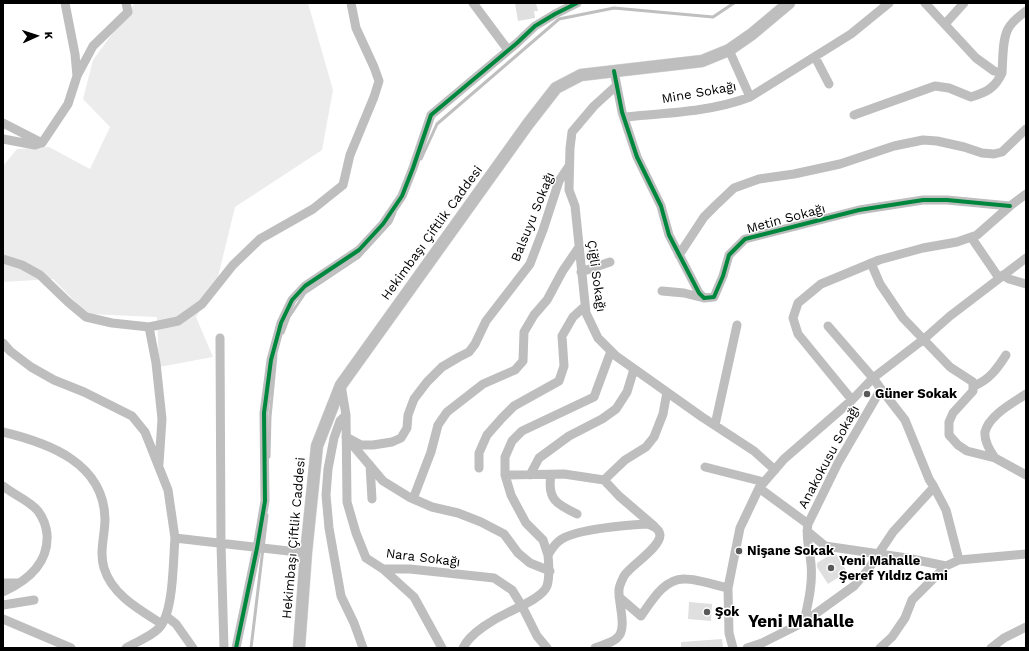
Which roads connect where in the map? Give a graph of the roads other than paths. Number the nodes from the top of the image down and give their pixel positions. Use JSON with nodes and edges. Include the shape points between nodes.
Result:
{"nodes":[{"id":1,"x":65,"y":3,"type":"edge"},
{"id":2,"x":126,"y":3,"type":"edge"},
{"id":3,"x":351,"y":3,"type":"edge"},
{"id":4,"x":473,"y":3,"type":"edge"},
{"id":5,"x":577,"y":3,"type":"edge"},
{"id":6,"x":788,"y":3,"type":"edge"},
{"id":7,"x":890,"y":3,"type":"edge"},
{"id":8,"x":925,"y":3,"type":"edge"},
{"id":9,"x":964,"y":3,"type":"edge"},
{"id":10,"x":1026,"y":11,"type":"edge"},
{"id":11,"x":944,"y":24,"type":"junction"},
{"id":12,"x":508,"y":50,"type":"junction"},
{"id":13,"x":729,"y":50,"type":"junction"},
{"id":14,"x":815,"y":57,"type":"junction"},
{"id":15,"x":614,"y":71,"type":"junction"},
{"id":16,"x":1002,"y":73,"type":"junction"},
{"id":17,"x":77,"y":76,"type":"junction"},
{"id":18,"x":829,"y":84,"type":"dead end"},
{"id":19,"x":616,"y":86,"type":"junction"},
{"id":20,"x":750,"y":97,"type":"junction"},
{"id":21,"x":854,"y":115,"type":"dead end"},
{"id":22,"x":624,"y":117,"type":"junction"},
{"id":23,"x":3,"y":123,"type":"edge"},
{"id":24,"x":1026,"y":129,"type":"edge"},
{"id":25,"x":3,"y":139,"type":"edge"},
{"id":26,"x":42,"y":143,"type":"junction"},
{"id":27,"x":570,"y":165,"type":"junction"},
{"id":28,"x":1026,"y":194,"type":"edge"},
{"id":29,"x":1010,"y":206,"type":"junction"},
{"id":30,"x":971,"y":237,"type":"junction"},
{"id":31,"x":579,"y":247,"type":"junction"},
{"id":32,"x":679,"y":255,"type":"junction"},
{"id":33,"x":1026,"y":258,"type":"edge"},
{"id":34,"x":3,"y":259,"type":"edge"},
{"id":35,"x":610,"y":262,"type":"dead end"},
{"id":36,"x":871,"y":263,"type":"junction"},
{"id":37,"x":581,"y":272,"type":"junction"},
{"id":38,"x":1001,"y":277,"type":"junction"},
{"id":39,"x":1026,"y":284,"type":"edge"},
{"id":40,"x":662,"y":291,"type":"dead end"},
{"id":41,"x":704,"y":298,"type":"junction"},
{"id":42,"x":585,"y":306,"type":"junction"},
{"id":43,"x":737,"y":325,"type":"dead end"},
{"id":44,"x":828,"y":326,"type":"dead end"},
{"id":45,"x":149,"y":327,"type":"junction"},
{"id":46,"x":220,"y":338,"type":"dead end"},
{"id":47,"x":924,"y":339,"type":"junction"},
{"id":48,"x":3,"y":343,"type":"edge"},
{"id":49,"x":611,"y":351,"type":"junction"},
{"id":50,"x":1006,"y":355,"type":"dead end"},
{"id":51,"x":634,"y":369,"type":"junction"},
{"id":52,"x":873,"y":378,"type":"junction"},
{"id":53,"x":341,"y":385,"type":"junction"},
{"id":54,"x":974,"y":386,"type":"junction"},
{"id":55,"x":880,"y":389,"type":"junction"},
{"id":56,"x":667,"y":392,"type":"junction"},
{"id":57,"x":1026,"y":394,"type":"edge"},
{"id":58,"x":852,"y":400,"type":"junction"},
{"id":59,"x":346,"y":415,"type":"junction"},
{"id":60,"x":715,"y":425,"type":"junction"},
{"id":61,"x":3,"y":432,"type":"edge"},
{"id":62,"x":346,"y":437,"type":"junction"},
{"id":63,"x":995,"y":458,"type":"junction"},
{"id":64,"x":370,"y":465,"type":"junction"},
{"id":65,"x":159,"y":467,"type":"junction"},
{"id":66,"x":705,"y":467,"type":"dead end"},
{"id":67,"x":479,"y":468,"type":"dead end"},
{"id":68,"x":775,"y":470,"type":"junction"},
{"id":69,"x":505,"y":474,"type":"junction"},
{"id":70,"x":530,"y":474,"type":"junction"},
{"id":71,"x":551,"y":475,"type":"junction"},
{"id":72,"x":1026,"y":475,"type":"edge"},
{"id":73,"x":604,"y":480,"type":"junction"},
{"id":74,"x":762,"y":485,"type":"junction"},
{"id":75,"x":3,"y":486,"type":"edge"},
{"id":76,"x":934,"y":487,"type":"junction"},
{"id":77,"x":372,"y":499,"type":"dead end"},
{"id":78,"x":413,"y":499,"type":"junction"},
{"id":79,"x":577,"y":514,"type":"dead end"},
{"id":80,"x":654,"y":526,"type":"junction"},
{"id":81,"x":807,"y":528,"type":"junction"},
{"id":82,"x":175,"y":538,"type":"junction"},
{"id":83,"x":221,"y":544,"type":"junction"},
{"id":84,"x":262,"y":549,"type":"junction"},
{"id":85,"x":306,"y":553,"type":"junction"},
{"id":86,"x":877,"y":554,"type":"junction"},
{"id":87,"x":1026,"y":554,"type":"edge"},
{"id":88,"x":548,"y":555,"type":"junction"},
{"id":89,"x":959,"y":560,"type":"junction"},
{"id":90,"x":946,"y":566,"type":"junction"},
{"id":91,"x":383,"y":569,"type":"junction"},
{"id":92,"x":550,"y":571,"type":"junction"},
{"id":93,"x":3,"y":583,"type":"edge"},
{"id":94,"x":20,"y":583,"type":"junction"},
{"id":95,"x":728,"y":588,"type":"junction"},
{"id":96,"x":3,"y":592,"type":"edge"},
{"id":97,"x":619,"y":597,"type":"junction"},
{"id":98,"x":34,"y":600,"type":"dead end"},
{"id":99,"x":3,"y":605,"type":"edge"},
{"id":100,"x":522,"y":606,"type":"junction"},
{"id":101,"x":3,"y":619,"type":"edge"},
{"id":102,"x":164,"y":620,"type":"junction"},
{"id":103,"x":804,"y":622,"type":"junction"},
{"id":104,"x":1026,"y":627,"type":"edge"},
{"id":105,"x":136,"y":645,"type":"edge"},
{"id":106,"x":71,"y":648,"type":"edge"},
{"id":107,"x":126,"y":648,"type":"edge"},
{"id":108,"x":193,"y":648,"type":"edge"},
{"id":109,"x":224,"y":648,"type":"edge"},
{"id":110,"x":236,"y":648,"type":"edge"},
{"id":111,"x":299,"y":648,"type":"edge"},
{"id":112,"x":363,"y":648,"type":"edge"},
{"id":113,"x":442,"y":648,"type":"edge"},
{"id":114,"x":463,"y":648,"type":"edge"},
{"id":115,"x":548,"y":648,"type":"edge"},
{"id":116,"x":595,"y":648,"type":"edge"},
{"id":117,"x":733,"y":648,"type":"edge"},
{"id":118,"x":746,"y":648,"type":"edge"},
{"id":119,"x":880,"y":648,"type":"edge"},
{"id":120,"x":991,"y":648,"type":"edge"}],
"edges":[{"from":1,"to":17,"type":"street"},
{"from":2,"to":17,"type":"street","via":[[128,12],[94,46]]},
{"from":3,"to":45,"type":"street","via":[[356,28],[379,81],[350,155],[343,185],[313,209],[260,239],[233,265],[202,304],[178,321]]},
{"from":4,"to":12,"type":"street"},
{"from":5,"to":12,"type":"street","via":[[535,26]]},
{"from":6,"to":13,"type":"main road","name":"Hekimbaşı Çiftlik Caddesi"},
{"from":7,"to":14,"type":"street","name":"Mine Sokağı","via":[[851,34]]},
{"from":8,"to":11,"type":"street"},
{"from":9,"to":11,"type":"street"},
{"from":10,"to":16,"type":"street","via":[[1008,29]]},
{"from":11,"to":16,"type":"street","via":[[976,58],[994,71]]},
{"from":12,"to":84,"type":"street","via":[[431,115],[402,196],[383,224],[359,250],[305,286],[292,300],[281,322],[271,360],[264,413],[265,501]]},
{"from":13,"to":15,"type":"main road","name":"Hekimbaşı Çiftlik Caddesi","via":[[702,61]]},
{"from":13,"to":20,"type":"street"},
{"from":14,"to":18,"type":"street"},
{"from":14,"to":20,"type":"street","name":"Mine Sokağı"},
{"from":15,"to":19,"type":"street"},
{"from":15,"to":53,"type":"main road","name":"Hekimbaşı Çiftlik Caddesi","via":[[581,75],[556,88]]},
{"from":16,"to":21,"type":"street","via":[[997,84],[971,97],[949,88],[935,86]]},
{"from":17,"to":26,"type":"street","via":[[68,104]]},
{"from":19,"to":22,"type":"street"},
{"from":19,"to":27,"type":"street","name":"Çiğli Sokağı","via":[[594,106],[572,132]]},
{"from":20,"to":22,"type":"street","name":"Mine Sokağı","via":[[732,104]]},
{"from":22,"to":32,"type":"street","via":[[637,157],[661,206],[669,235]]},
{"from":23,"to":26,"type":"street"},
{"from":24,"to":32,"type":"street","via":[[1002,152],[994,154],[923,140],[894,146],[840,164],[759,179],[734,188],[704,217]]},
{"from":25,"to":26,"type":"street","via":[[35,145]]},
{"from":27,"to":31,"type":"street","name":"Çiğli Sokağı","via":[[569,190],[575,206]]},
{"from":27,"to":62,"type":"street","name":"Balsuyu Sokağı","via":[[559,181],[530,264],[486,321],[469,352],[442,367],[414,399],[408,415],[407,428],[401,438],[392,442],[361,445]]},
{"from":28,"to":29,"type":"street"},
{"from":29,"to":30,"type":"street","via":[[977,235]]},
{"from":29,"to":41,"type":"street","name":"Metin Sokağı","via":[[923,200],[859,210],[745,239],[729,255],[714,297]]},
{"from":30,"to":36,"type":"street"},
{"from":30,"to":38,"type":"street"},
{"from":31,"to":37,"type":"street","name":"Çiğli Sokağı"},
{"from":31,"to":78,"type":"street","via":[[524,332],[523,361],[515,370],[483,384],[447,412],[438,425],[431,452]]},
{"from":32,"to":41,"type":"street"},
{"from":33,"to":38,"type":"street"},
{"from":34,"to":45,"type":"street","via":[[22,265],[40,275],[86,317]]},
{"from":35,"to":37,"type":"street"},
{"from":36,"to":47,"type":"street","via":[[880,284],[903,318]]},
{"from":36,"to":58,"type":"street","via":[[821,284],[798,303],[793,318],[798,334]]},
{"from":37,"to":42,"type":"street","name":"Çiğli Sokağı"},
{"from":38,"to":39,"type":"street"},
{"from":38,"to":47,"type":"street"},
{"from":40,"to":41,"type":"street"},
{"from":42,"to":49,"type":"street","name":"Çiğli Sokağı","via":[[598,338]]},
{"from":42,"to":67,"type":"street","via":[[573,317],[562,336],[564,366],[559,381],[514,406],[502,418],[487,435],[479,452]]},
{"from":43,"to":60,"type":"street"},
{"from":44,"to":52,"type":"street"},
{"from":45,"to":65,"type":"street","via":[[162,419]]},
{"from":46,"to":83,"type":"street"},
{"from":47,"to":52,"type":"street"},
{"from":47,"to":54,"type":"street","via":[[950,367],[973,382]]},
{"from":48,"to":65,"type":"street","via":[[31,367],[132,416],[145,432]]},
{"from":49,"to":51,"type":"street","name":"Çiğli Sokağı"},
{"from":49,"to":69,"type":"street","via":[[594,397],[522,431],[512,441],[505,457]]},
{"from":50,"to":54,"type":"street","via":[[997,370]]},
{"from":51,"to":56,"type":"street","name":"Çiğli Sokağı"},
{"from":51,"to":70,"type":"street","via":[[627,392],[616,408],[602,420],[569,436],[539,458]]},
{"from":52,"to":55,"type":"street"},
{"from":52,"to":58,"type":"street"},
{"from":53,"to":59,"type":"street","name":"Nara Sokağı"},
{"from":53,"to":85,"type":"main road","name":"Hekimbaşı Çiftlik Caddesi","via":[[316,446]]},
{"from":54,"to":63,"type":"street","via":[[973,391],[953,413],[949,422],[949,435],[967,451]]},
{"from":55,"to":76,"type":"street","via":[[905,420]]},
{"from":55,"to":81,"type":"street","name":"Anakokusu Sokağı","via":[[838,463]]},
{"from":56,"to":60,"type":"street","name":"Çiğli Sokağı"},
{"from":56,"to":73,"type":"street","via":[[654,436],[646,447],[625,460]]},
{"from":57,"to":63,"type":"street","via":[[988,424],[985,433]]},
{"from":58,"to":68,"type":"street","via":[[784,459]]},
{"from":59,"to":62,"type":"street","name":"Nara Sokağı"},
{"from":59,"to":112,"type":"street","via":[[340,421],[334,438],[326,495],[341,596]]},
{"from":60,"to":68,"type":"street","name":"Çiğli Sokağı","via":[[754,451]]},
{"from":61,"to":102,"type":"street","via":[[50,446],[78,462],[100,494],[105,519],[104,568],[118,592],[132,604]]},
{"from":62,"to":64,"type":"street"},
{"from":62,"to":91,"type":"street","name":"Nara Sokağı","via":[[347,502],[366,558]]},
{"from":63,"to":72,"type":"street"},
{"from":64,"to":77,"type":"street"},
{"from":64,"to":78,"type":"street","via":[[383,481]]},
{"from":65,"to":82,"type":"street","via":[[168,490]]},
{"from":66,"to":74,"type":"street"},
{"from":68,"to":74,"type":"street"},
{"from":69,"to":70,"type":"street"},
{"from":69,"to":88,"type":"street","via":[[526,523],[543,540]]},
{"from":70,"to":71,"type":"street"},
{"from":71,"to":73,"type":"street","via":[[564,474]]},
{"from":71,"to":79,"type":"street","via":[[551,494],[561,507]]},
{"from":73,"to":80,"type":"street"},
{"from":74,"to":81,"type":"street"},
{"from":74,"to":95,"type":"street","via":[[740,528]]},
{"from":75,"to":94,"type":"street","via":[[25,499],[38,511],[46,524],[46,551],[39,564]]},
{"from":76,"to":86,"type":"street","via":[[893,532]]},
{"from":76,"to":89,"type":"street","via":[[946,510]]},
{"from":78,"to":92,"type":"street","via":[[458,513],[504,534],[518,553],[530,563]]},
{"from":80,"to":88,"type":"street","via":[[647,524],[601,528],[572,535],[560,540]]},
{"from":80,"to":97,"type":"street","via":[[660,536],[659,540],[625,575],[619,589]]},
{"from":81,"to":86,"type":"street","via":[[825,546]]},
{"from":81,"to":103,"type":"street","via":[[811,565],[810,598]]},
{"from":82,"to":83,"type":"street"},
{"from":82,"to":102,"type":"street","via":[[171,599]]},
{"from":83,"to":84,"type":"street"},
{"from":83,"to":109,"type":"street"},
{"from":84,"to":85,"type":"street"},
{"from":84,"to":110,"type":"street"},
{"from":85,"to":111,"type":"main road","name":"Hekimbaşı Çiftlik Caddesi"},
{"from":86,"to":90,"type":"street"},
{"from":86,"to":103,"type":"street","via":[[854,586]]},
{"from":87,"to":89,"type":"street"},
{"from":88,"to":92,"type":"street"},
{"from":89,"to":90,"type":"street"},
{"from":90,"to":119,"type":"street","via":[[912,600],[905,618],[892,637]]},
{"from":91,"to":100,"type":"street","name":"Nara Sokağı","via":[[410,568],[494,578],[512,590]]},
{"from":91,"to":113,"type":"street","via":[[414,597]]},
{"from":92,"to":100,"type":"street","via":[[546,588]]},
{"from":93,"to":94,"type":"street"},
{"from":94,"to":96,"type":"street"},
{"from":95,"to":97,"type":"street","via":[[684,579],[671,582],[659,591],[641,616]]},
{"from":95,"to":117,"type":"street","via":[[729,633]]},
{"from":97,"to":116,"type":"street","via":[[623,625],[619,637]]},
{"from":98,"to":99,"type":"street"},
{"from":100,"to":114,"type":"street","via":[[476,632]]},
{"from":100,"to":115,"type":"street","name":"Nara Sokağı","via":[[537,636]]},
{"from":101,"to":106,"type":"street"},
{"from":102,"to":105,"type":"street","via":[[159,629]]},
{"from":102,"to":108,"type":"street","via":[[171,619]]},
{"from":103,"to":118,"type":"street"},
{"from":104,"to":120,"type":"street"},
{"from":105,"to":107,"type":"street"}]}
